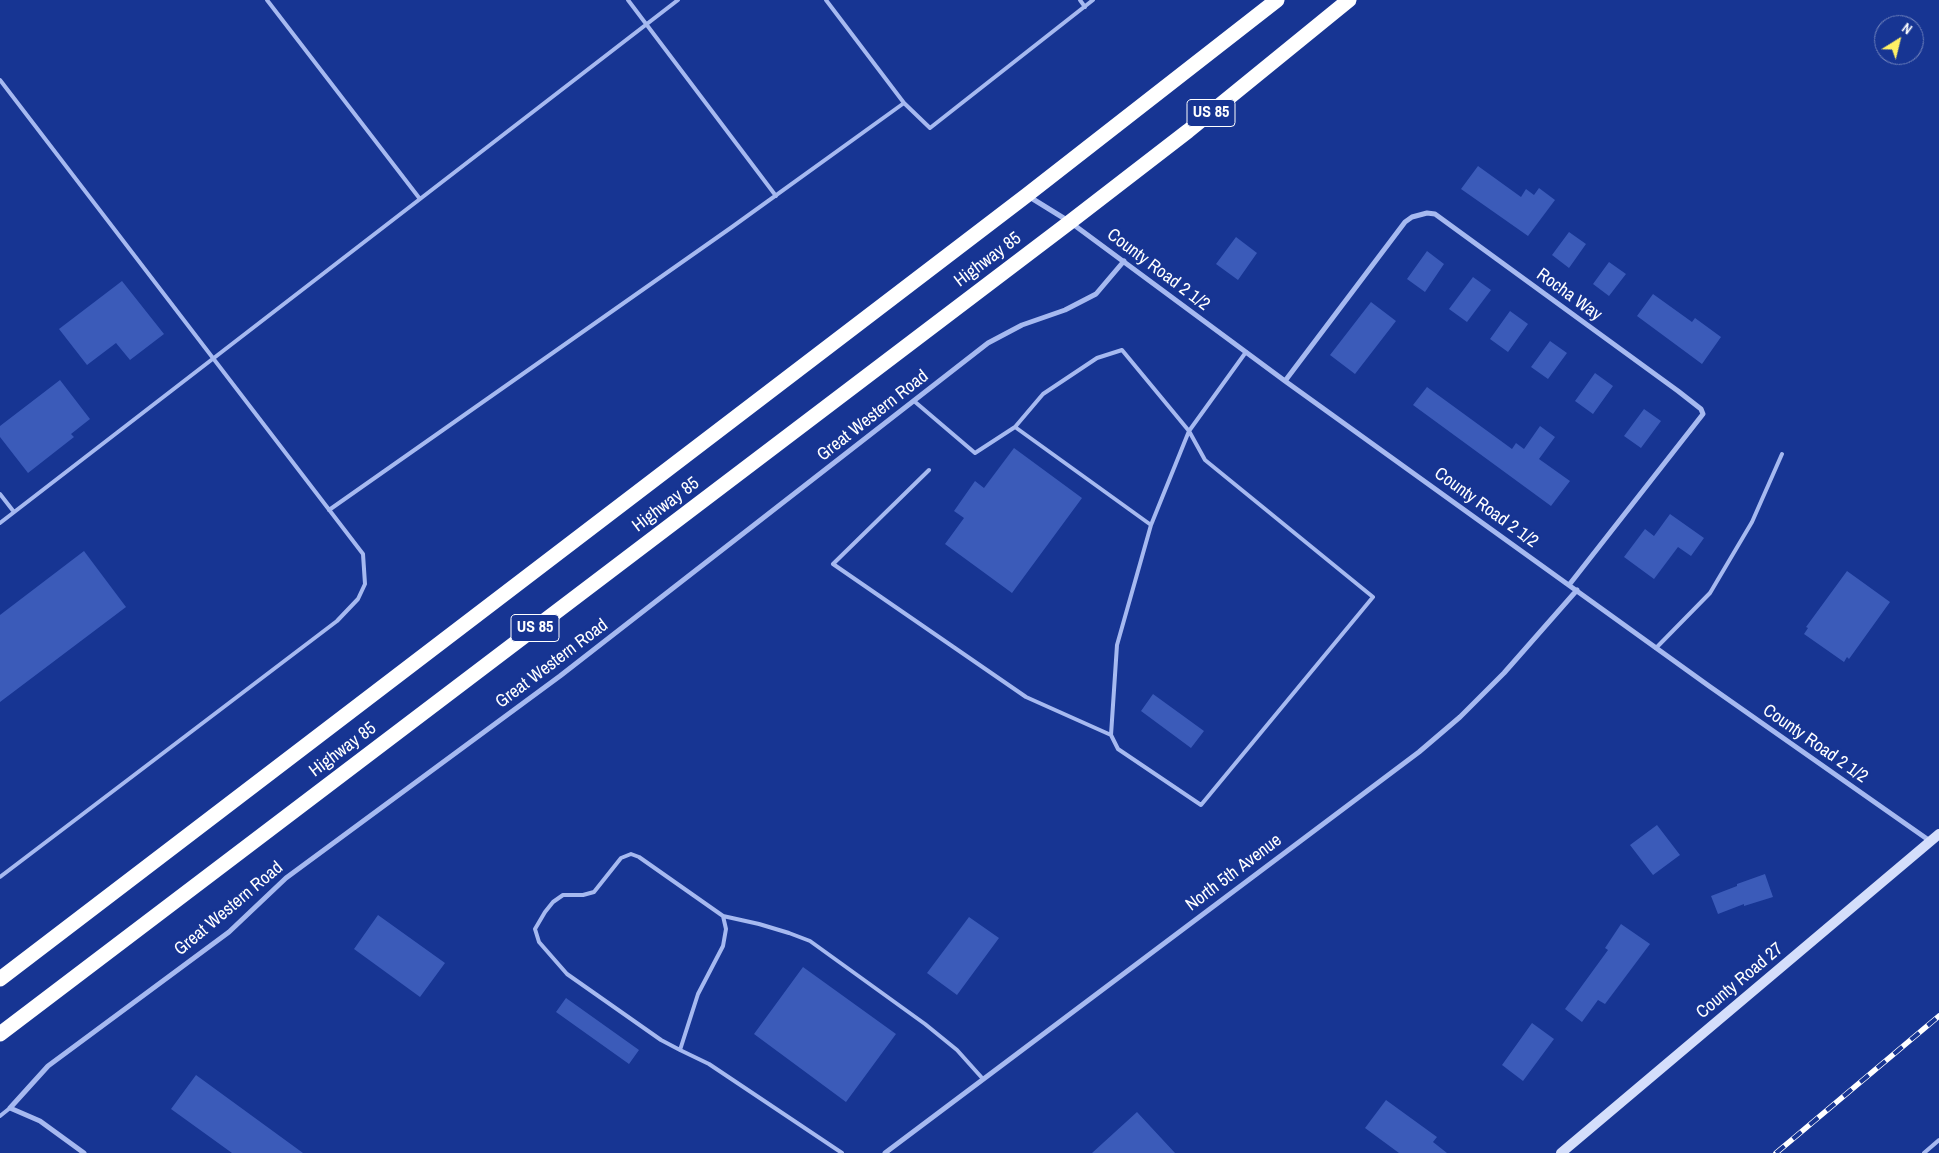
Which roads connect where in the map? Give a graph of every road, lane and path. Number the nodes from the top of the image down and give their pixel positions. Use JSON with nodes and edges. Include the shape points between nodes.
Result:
{"nodes":[{"id":1,"x":267,"y":0,"type":"edge"},
{"id":2,"x":628,"y":0,"type":"edge"},
{"id":3,"x":678,"y":0,"type":"edge"},
{"id":4,"x":826,"y":0,"type":"edge"},
{"id":5,"x":1080,"y":0,"type":"edge"},
{"id":6,"x":1093,"y":0,"type":"edge"},
{"id":7,"x":1277,"y":0,"type":"edge"},
{"id":8,"x":1349,"y":0,"type":"edge"},
{"id":9,"x":1085,"y":6,"type":"junction"},
{"id":10,"x":647,"y":24,"type":"junction"},
{"id":11,"x":0,"y":80,"type":"edge"},
{"id":12,"x":904,"y":103,"type":"junction"},
{"id":13,"x":1027,"y":195,"type":"junction"},
{"id":14,"x":776,"y":196,"type":"junction"},
{"id":15,"x":420,"y":199,"type":"junction"},
{"id":16,"x":1070,"y":222,"type":"junction"},
{"id":17,"x":1124,"y":261,"type":"junction"},
{"id":18,"x":1246,"y":352,"type":"junction"},
{"id":19,"x":213,"y":358,"type":"junction"},
{"id":20,"x":1285,"y":381,"type":"junction"},
{"id":21,"x":914,"y":401,"type":"junction"},
{"id":22,"x":1015,"y":427,"type":"junction"},
{"id":23,"x":1189,"y":431,"type":"junction"},
{"id":24,"x":1782,"y":454,"type":"dead end"},
{"id":25,"x":929,"y":470,"type":"dead end"},
{"id":26,"x":0,"y":494,"type":"edge"},
{"id":27,"x":329,"y":510,"type":"junction"},
{"id":28,"x":14,"y":512,"type":"junction"},
{"id":29,"x":0,"y":523,"type":"edge"},
{"id":30,"x":1151,"y":526,"type":"junction"},
{"id":31,"x":1569,"y":585,"type":"junction"},
{"id":32,"x":1577,"y":590,"type":"junction"},
{"id":33,"x":1656,"y":648,"type":"junction"},
{"id":34,"x":1111,"y":735,"type":"junction"},
{"id":35,"x":1939,"y":834,"type":"edge"},
{"id":36,"x":1930,"y":841,"type":"junction"},
{"id":37,"x":0,"y":877,"type":"edge"},
{"id":38,"x":723,"y":916,"type":"junction"},
{"id":39,"x":0,"y":979,"type":"edge"},
{"id":40,"x":0,"y":1034,"type":"edge"},
{"id":41,"x":680,"y":1050,"type":"junction"},
{"id":42,"x":983,"y":1079,"type":"junction"},
{"id":43,"x":10,"y":1108,"type":"junction"},
{"id":44,"x":0,"y":1116,"type":"edge"},
{"id":45,"x":1939,"y":1140,"type":"edge"},
{"id":46,"x":84,"y":1153,"type":"edge"},
{"id":47,"x":842,"y":1153,"type":"edge"},
{"id":48,"x":885,"y":1153,"type":"edge"},
{"id":49,"x":1562,"y":1153,"type":"edge"},
{"id":50,"x":1924,"y":1153,"type":"edge"}],
"edges":[{"from":1,"to":15,"type":"lane"},
{"from":2,"to":10,"type":"lane"},
{"from":3,"to":10,"type":"lane"},
{"from":4,"to":12,"type":"lane"},
{"from":5,"to":9,"type":"lane"},
{"from":6,"to":9,"type":"lane"},
{"from":7,"to":13,"type":"highway","name":"Highway 85","number":"US 85"},
{"from":8,"to":16,"type":"highway","name":"Highway 85","number":"US 85"},
{"from":9,"to":12,"type":"lane","via":[[930,128]]},
{"from":10,"to":14,"type":"lane"},
{"from":10,"to":15,"type":"lane"},
{"from":11,"to":19,"type":"lane"},
{"from":12,"to":14,"type":"lane"},
{"from":13,"to":16,"type":"street","name":"County Road 2 1/2"},
{"from":13,"to":39,"type":"highway","name":"Highway 85","number":"US 85"},
{"from":14,"to":27,"type":"lane"},
{"from":15,"to":19,"type":"lane"},
{"from":16,"to":17,"type":"street","name":"County Road 2 1/2"},
{"from":16,"to":40,"type":"highway","name":"Highway 85","number":"US 85"},
{"from":17,"to":18,"type":"street","name":"County Road 2 1/2"},
{"from":17,"to":21,"type":"street","name":"Great Western Road","via":[[1096,294],[988,343]]},
{"from":18,"to":20,"type":"street","name":"County Road 2 1/2"},
{"from":18,"to":23,"type":"lane"},
{"from":19,"to":27,"type":"lane"},
{"from":19,"to":28,"type":"lane"},
{"from":20,"to":31,"type":"street","name":"County Road 2 1/2"},
{"from":20,"to":31,"type":"street","name":"Rocha Way","via":[[1405,222],[1412,217],[1435,214],[1701,409],[1703,414]]},
{"from":21,"to":22,"type":"lane","via":[[975,453]]},
{"from":21,"to":43,"type":"street","name":"Great Western Road","via":[[560,676],[286,878],[229,932],[48,1066]]},
{"from":22,"to":23,"type":"lane","via":[[1043,394],[1097,358],[1122,350]]},
{"from":22,"to":30,"type":"lane"},
{"from":23,"to":30,"type":"lane"},
{"from":23,"to":34,"type":"lane","via":[[1205,460],[1373,597],[1201,805],[1118,749]]},
{"from":24,"to":33,"type":"lane","via":[[1752,522],[1710,593]]},
{"from":25,"to":34,"type":"lane","via":[[833,564],[1026,697]]},
{"from":26,"to":28,"type":"lane"},
{"from":27,"to":37,"type":"lane","via":[[363,554],[365,584],[358,599],[337,620]]},
{"from":28,"to":29,"type":"lane"},
{"from":30,"to":34,"type":"lane","via":[[1116,645]]},
{"from":31,"to":32,"type":"street","name":"County Road 2 1/2"},
{"from":32,"to":33,"type":"street","name":"County Road 2 1/2"},
{"from":32,"to":42,"type":"street","name":"North 5th Avenue","via":[[1504,673],[1419,752]]},
{"from":33,"to":36,"type":"street","name":"County Road 2 1/2"},
{"from":35,"to":36,"type":"street","name":"County Road 27"},
{"from":36,"to":49,"type":"street","name":"County Road 27"},
{"from":38,"to":41,"type":"lane","via":[[726,929],[723,946],[698,994]]},
{"from":38,"to":41,"type":"lane","via":[[631,854],[621,858],[594,892],[583,896],[563,895],[553,902],[535,930],[539,942],[567,974]]},
{"from":38,"to":42,"type":"lane","via":[[810,941],[950,1044]]},
{"from":41,"to":47,"type":"lane","via":[[709,1064]]},
{"from":42,"to":48,"type":"street","name":"North 5th Avenue"},
{"from":43,"to":44,"type":"lane"},
{"from":43,"to":46,"type":"street","via":[[40,1121]]},
{"from":45,"to":50,"type":"lane"}]}
